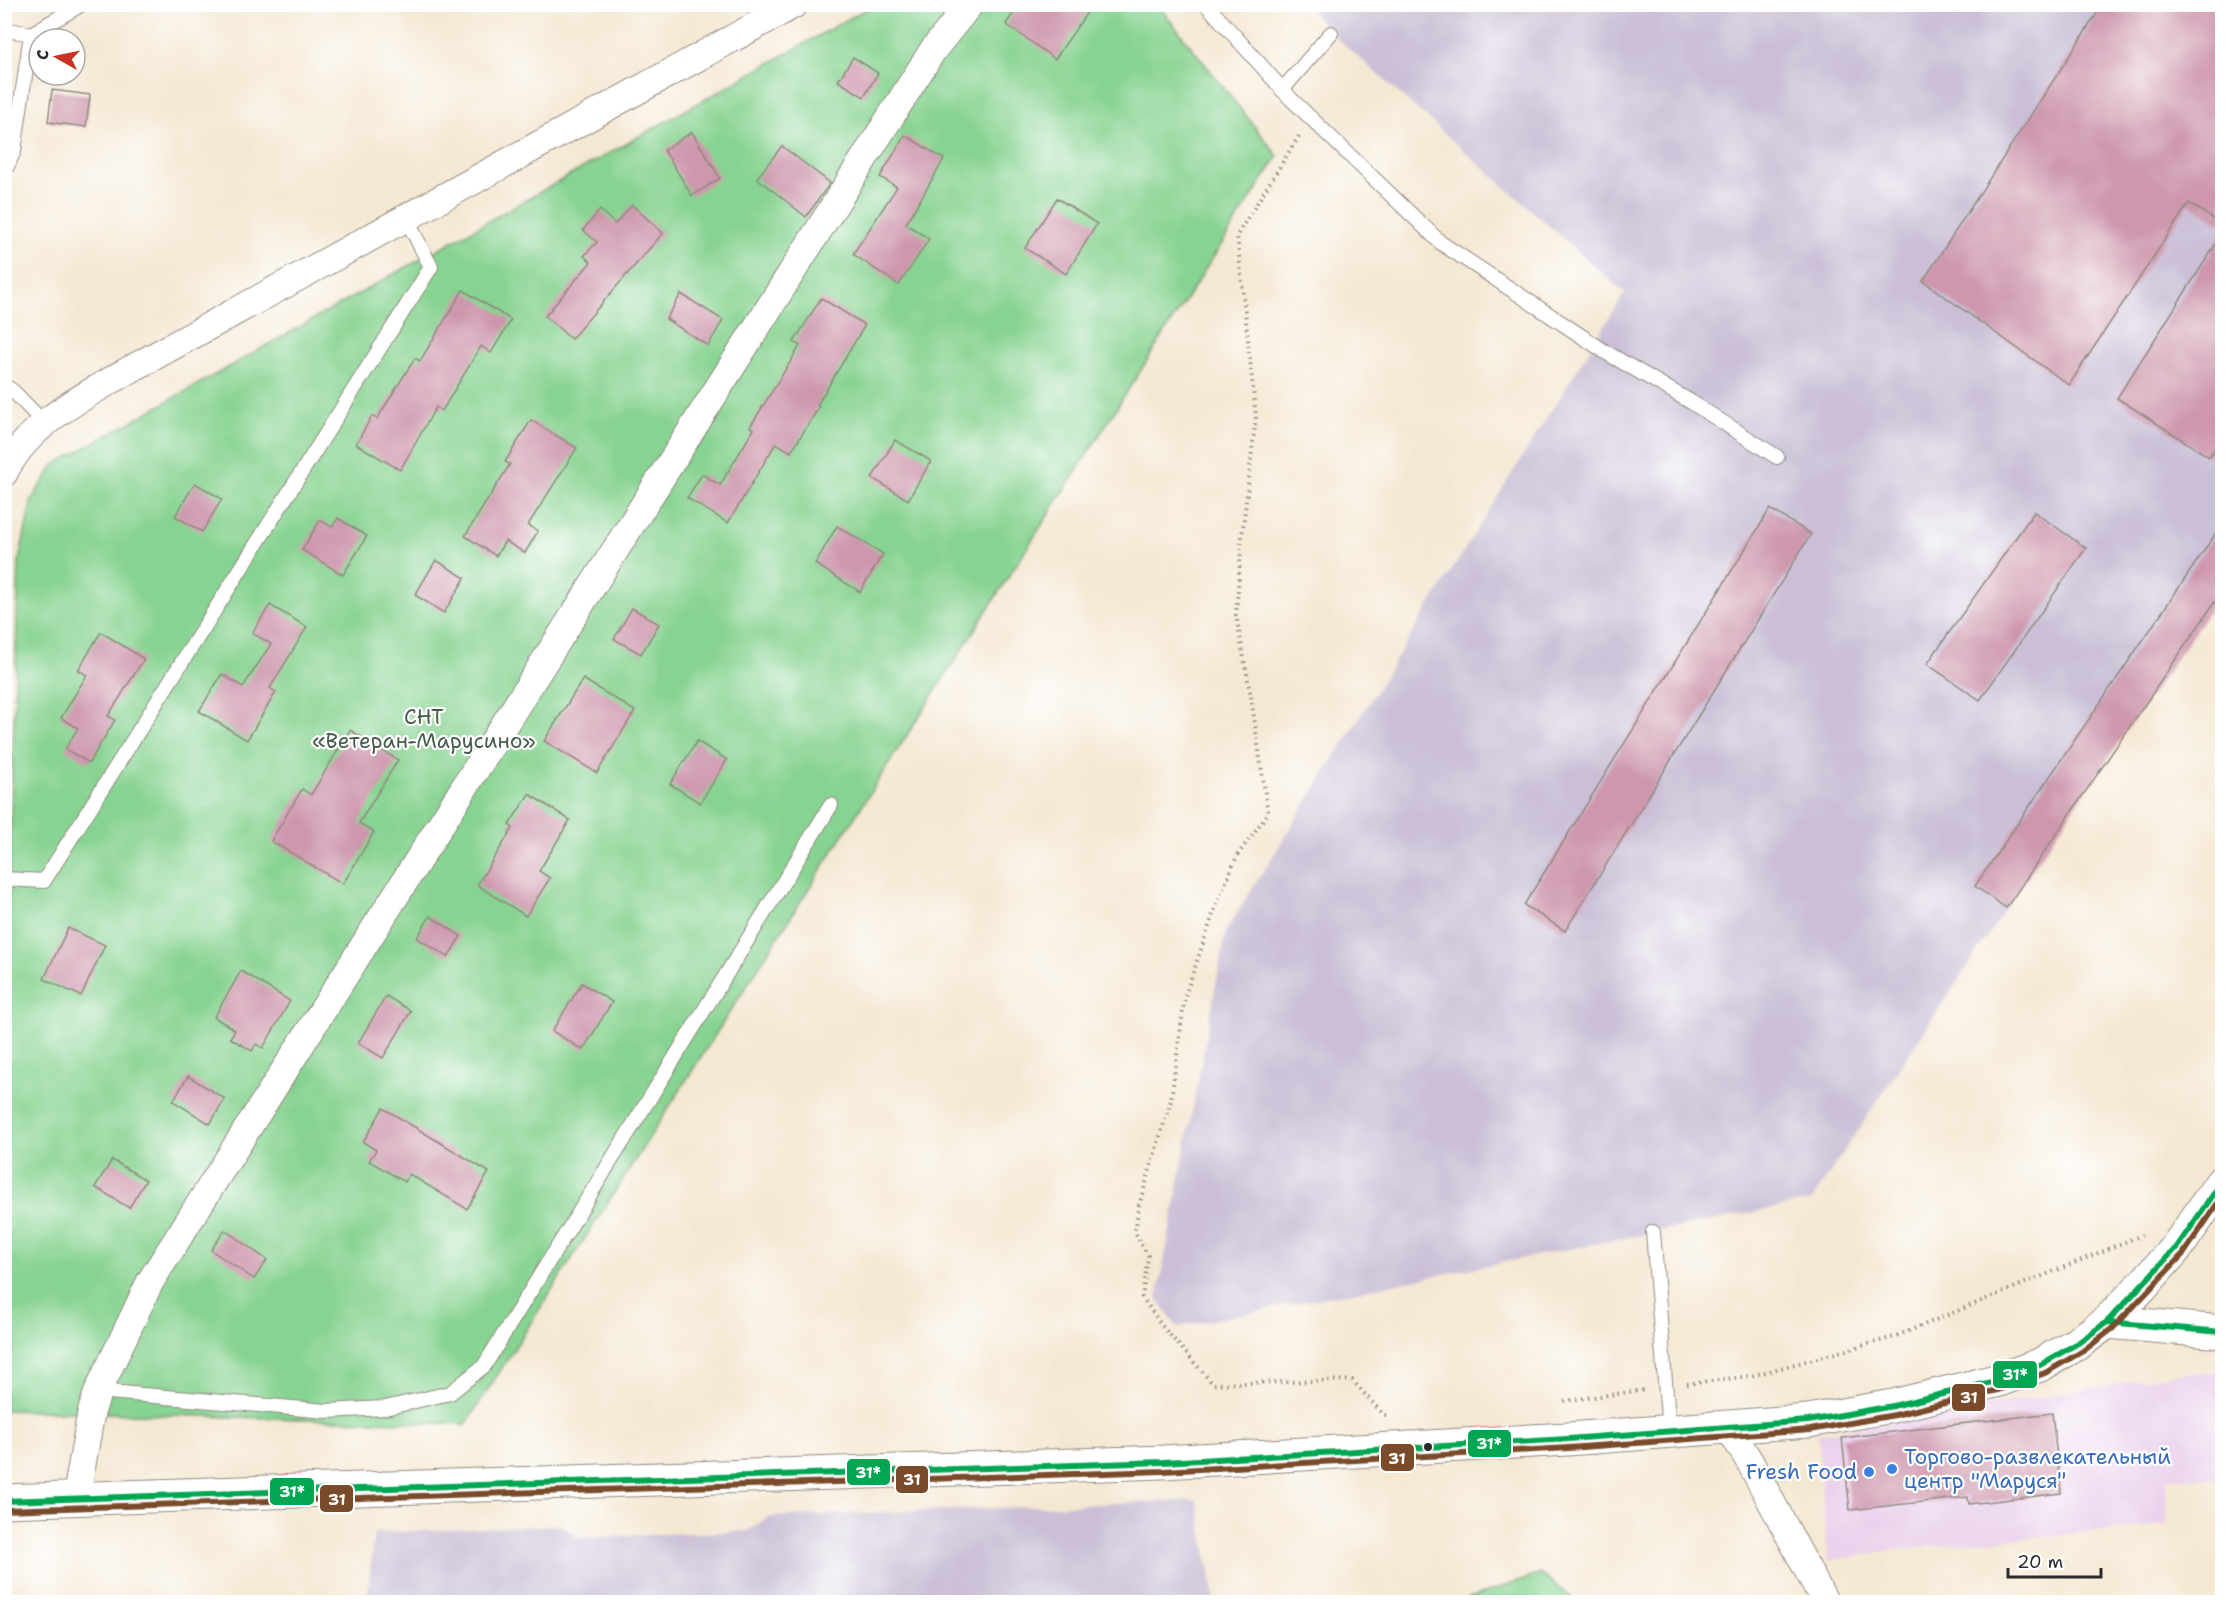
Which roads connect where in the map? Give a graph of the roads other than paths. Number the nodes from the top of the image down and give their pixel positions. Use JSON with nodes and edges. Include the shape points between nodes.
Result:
{"nodes":[{"id":1,"x":82,"y":4,"type":"edge"},
{"id":2,"x":795,"y":4,"type":"edge"},
{"id":3,"x":970,"y":4,"type":"edge"},
{"id":4,"x":1206,"y":4,"type":"edge"},
{"id":5,"x":43,"y":27,"type":"edge"},
{"id":6,"x":4,"y":29,"type":"edge"},
{"id":7,"x":27,"y":33,"type":"edge"},
{"id":8,"x":1331,"y":33,"type":"dead end"},
{"id":9,"x":27,"y":62,"type":"edge"},
{"id":10,"x":1282,"y":90,"type":"junction"},
{"id":11,"x":4,"y":173,"type":"edge"},
{"id":12,"x":406,"y":218,"type":"junction"},
{"id":13,"x":4,"y":385,"type":"edge"},
{"id":14,"x":44,"y":423,"type":"junction"},
{"id":15,"x":1777,"y":457,"type":"dead end"},
{"id":16,"x":4,"y":473,"type":"edge"},
{"id":17,"x":831,"y":805,"type":"dead end"},
{"id":18,"x":4,"y":879,"type":"edge"},
{"id":19,"x":2223,"y":1182,"type":"edge"},
{"id":20,"x":1653,"y":1232,"type":"dead end"},
{"id":21,"x":2106,"y":1322,"type":"junction"},
{"id":22,"x":2223,"y":1332,"type":"edge"},
{"id":23,"x":98,"y":1391,"type":"junction"},
{"id":24,"x":1728,"y":1426,"type":"junction"},
{"id":25,"x":1669,"y":1431,"type":"junction"},
{"id":26,"x":76,"y":1499,"type":"junction"},
{"id":27,"x":4,"y":1502,"type":"edge"},
{"id":28,"x":1825,"y":1602,"type":"edge"}],
"edges":[{"from":1,"to":5,"type":"lane"},
{"from":2,"to":12,"type":"street"},
{"from":3,"to":23,"type":"street","via":[[933,50],[150,1282]]},
{"from":4,"to":10,"type":"lane"},
{"from":6,"to":7,"type":"lane"},
{"from":8,"to":10,"type":"lane"},
{"from":9,"to":11,"type":"lane","via":[[14,151]]},
{"from":10,"to":15,"type":"lane","via":[[1441,243],[1607,353]]},
{"from":12,"to":14,"type":"street","via":[[131,369]]},
{"from":12,"to":18,"type":"lane","via":[[431,267],[44,881]]},
{"from":13,"to":14,"type":"lane"},
{"from":14,"to":16,"type":"street"},
{"from":17,"to":23,"type":"lane","via":[[484,1366],[450,1393],[385,1408],[327,1411]]},
{"from":19,"to":21,"type":"main road","via":[[2177,1247]]},
{"from":20,"to":25,"type":"lane"},
{"from":21,"to":22,"type":"main road"},
{"from":21,"to":24,"type":"main road","via":[[2040,1365],[1996,1381],[1893,1406],[1808,1420]]},
{"from":23,"to":26,"type":"street"},
{"from":24,"to":25,"type":"main road"},
{"from":24,"to":28,"type":"street"},
{"from":25,"to":26,"type":"main road","via":[[1162,1462]]},
{"from":26,"to":27,"type":"main road"}]}
